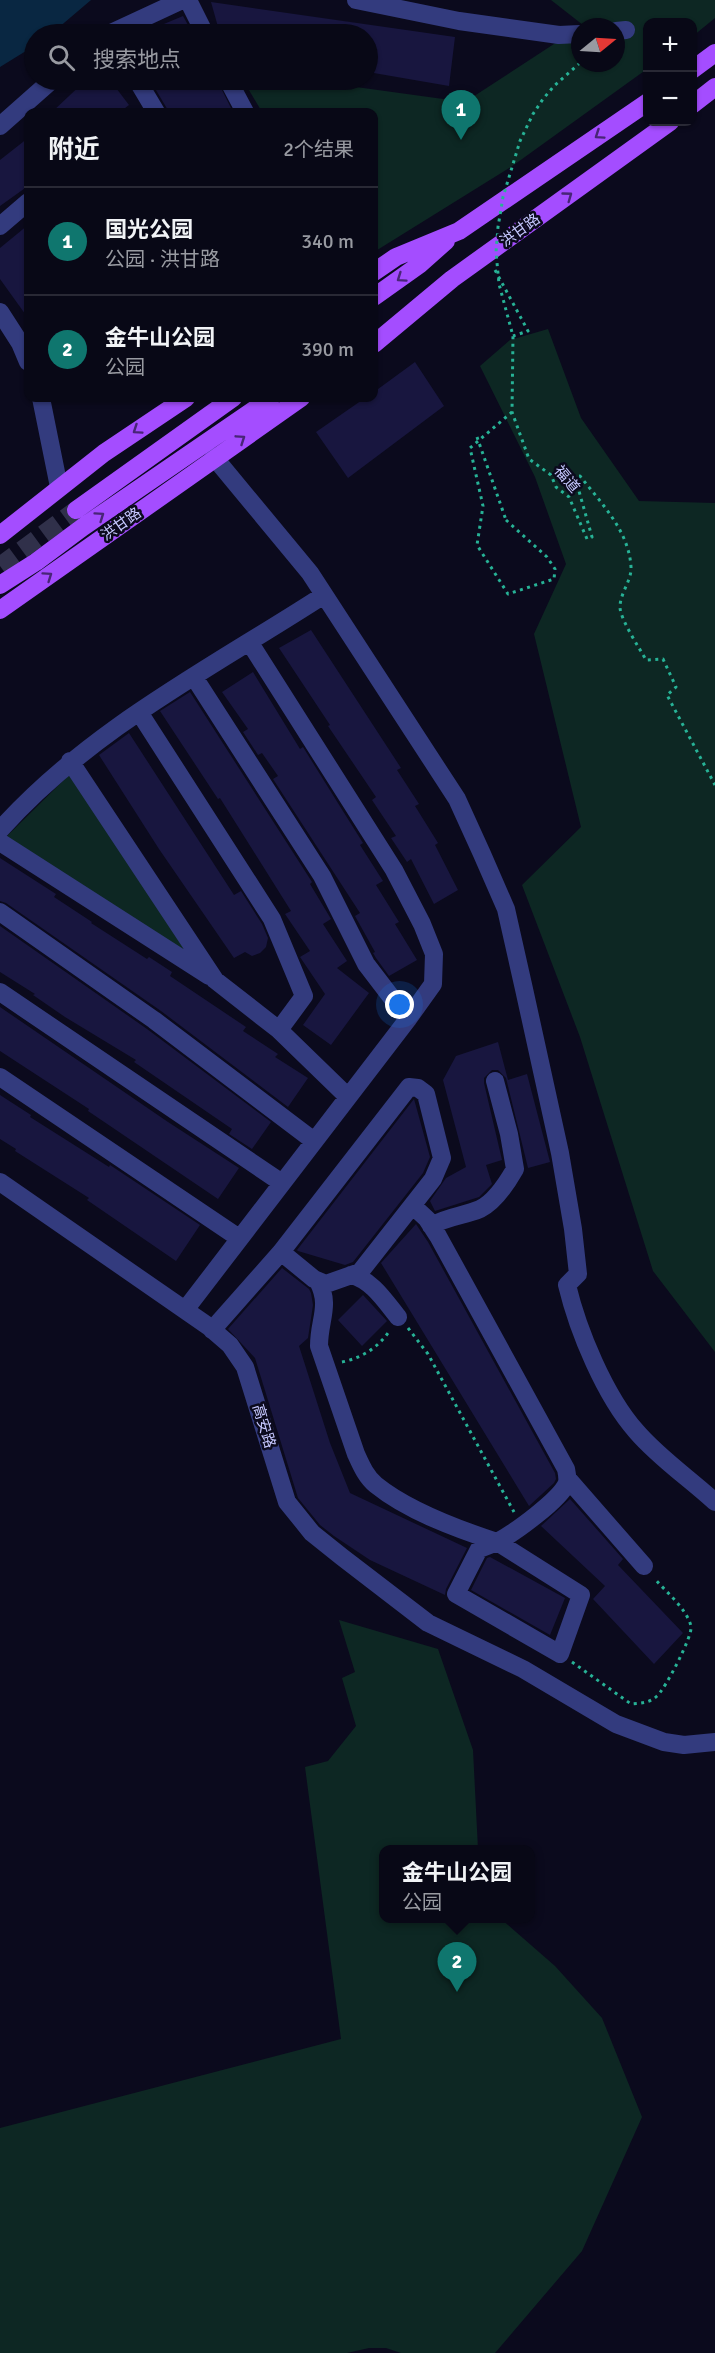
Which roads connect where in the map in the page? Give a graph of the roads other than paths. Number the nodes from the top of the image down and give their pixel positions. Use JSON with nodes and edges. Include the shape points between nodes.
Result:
{"nodes":[{"id":1,"x":182,"y":0,"type":"edge"},
{"id":2,"x":188,"y":0,"type":"edge"},
{"id":3,"x":356,"y":0,"type":"edge"},
{"id":4,"x":131,"y":24,"type":"edge"},
{"id":5,"x":200,"y":24,"type":"edge"},
{"id":6,"x":571,"y":34,"type":"edge"},
{"id":7,"x":715,"y":53,"type":"edge"},
{"id":8,"x":697,"y":67,"type":"edge"},
{"id":9,"x":715,"y":87,"type":"edge"},
{"id":10,"x":41,"y":90,"type":"edge"},
{"id":11,"x":140,"y":90,"type":"edge"},
{"id":12,"x":233,"y":90,"type":"edge"},
{"id":13,"x":697,"y":102,"type":"edge"},
{"id":14,"x":643,"y":105,"type":"edge"},
{"id":15,"x":147,"y":108,"type":"edge"},
{"id":16,"x":243,"y":108,"type":"edge"},
{"id":17,"x":0,"y":126,"type":"edge"},
{"id":18,"x":664,"y":126,"type":"edge"},
{"id":19,"x":24,"y":205,"type":"edge"},
{"id":20,"x":0,"y":226,"type":"edge"},
{"id":21,"x":459,"y":231,"type":"junction"},
{"id":22,"x":378,"y":269,"type":"edge"},
{"id":23,"x":453,"y":279,"type":"junction"},
{"id":24,"x":378,"y":294,"type":"edge"},
{"id":25,"x":0,"y":312,"type":"edge"},
{"id":26,"x":378,"y":327,"type":"edge"},
{"id":27,"x":378,"y":341,"type":"edge"},
{"id":28,"x":24,"y":352,"type":"edge"},
{"id":29,"x":42,"y":402,"type":"edge"},
{"id":30,"x":180,"y":402,"type":"edge"},
{"id":31,"x":227,"y":402,"type":"edge"},
{"id":32,"x":266,"y":402,"type":"edge"},
{"id":33,"x":295,"y":402,"type":"edge"},
{"id":34,"x":214,"y":457,"type":"junction"},
{"id":35,"x":58,"y":487,"type":"junction"},
{"id":36,"x":76,"y":510,"type":"tunnel mouth"},
{"id":37,"x":0,"y":535,"type":"edge"},
{"id":38,"x":0,"y":585,"type":"edge"},
{"id":39,"x":324,"y":595,"type":"junction"},
{"id":40,"x":0,"y":610,"type":"edge"},
{"id":41,"x":250,"y":643,"type":"junction"},
{"id":42,"x":194,"y":676,"type":"junction"},
{"id":43,"x":139,"y":712,"type":"junction"},
{"id":44,"x":70,"y":761,"type":"junction"},
{"id":45,"x":0,"y":830,"type":"edge"},
{"id":46,"x":0,"y":842,"type":"edge"},
{"id":47,"x":0,"y":912,"type":"edge"},
{"id":48,"x":215,"y":980,"type":"junction"},
{"id":49,"x":0,"y":992,"type":"edge"},
{"id":50,"x":408,"y":1019,"type":"junction"},
{"id":51,"x":279,"y":1030,"type":"junction"},
{"id":52,"x":0,"y":1077,"type":"edge"},
{"id":53,"x":495,"y":1081,"type":"dead end"},
{"id":54,"x":348,"y":1097,"type":"junction"},
{"id":55,"x":314,"y":1142,"type":"junction"},
{"id":56,"x":0,"y":1182,"type":"edge"},
{"id":57,"x":282,"y":1183,"type":"junction"},
{"id":58,"x":413,"y":1206,"type":"junction"},
{"id":59,"x":431,"y":1226,"type":"junction"},
{"id":60,"x":239,"y":1238,"type":"junction"},
{"id":61,"x":280,"y":1252,"type":"junction"},
{"id":62,"x":351,"y":1275,"type":"junction"},
{"id":63,"x":318,"y":1281,"type":"junction"},
{"id":64,"x":185,"y":1310,"type":"junction"},
{"id":65,"x":398,"y":1317,"type":"road end"},
{"id":66,"x":212,"y":1330,"type":"junction"},
{"id":67,"x":568,"y":1479,"type":"junction"},
{"id":68,"x":715,"y":1502,"type":"edge"},
{"id":69,"x":497,"y":1542,"type":"junction"},
{"id":70,"x":644,"y":1566,"type":"road end"},
{"id":71,"x":715,"y":1742,"type":"edge"}],
"edges":[{"from":1,"to":4,"type":"street"},
{"from":2,"to":5,"type":"street"},
{"from":3,"to":6,"type":"street","via":[[459,21]]},
{"from":7,"to":8,"type":"main road"},
{"from":9,"to":13,"type":"main road"},
{"from":10,"to":17,"type":"street"},
{"from":11,"to":15,"type":"street"},
{"from":12,"to":16,"type":"street"},
{"from":14,"to":21,"type":"main road","one_way":true},
{"from":23,"to":18,"type":"main road","name":"洪甘路","one_way":true},
{"from":19,"to":20,"type":"street"},
{"from":21,"to":22,"type":"main road","via":[[396,257]]},
{"from":21,"to":24,"type":"main road","one_way":true},
{"from":23,"to":26,"type":"main road"},
{"from":23,"to":27,"type":"main road","name":"洪甘路"},
{"from":25,"to":28,"type":"street"},
{"from":29,"to":35,"type":"street"},
{"from":30,"to":35,"type":"main road","one_way":true},
{"from":31,"to":36,"type":"main road"},
{"from":38,"to":32,"type":"main road","one_way":true},
{"from":34,"to":33,"type":"main road","name":"洪甘路","one_way":true},
{"from":34,"to":39,"type":"street"},
{"from":40,"to":34,"type":"main road","name":"洪甘路","one_way":true},
{"from":35,"to":37,"type":"main road"},
{"from":39,"to":41,"type":"street"},
{"from":39,"to":68,"type":"street","via":[[457,800],[506,909],[561,1153],[578,1274],[567,1285],[592,1355],[622,1413],[636,1431]]},
{"from":41,"to":42,"type":"street"},
{"from":41,"to":50,"type":"street","via":[[394,870],[422,924],[434,954],[433,984]]},
{"from":42,"to":43,"type":"street"},
{"from":42,"to":50,"type":"street","via":[[322,876],[366,964]]},
{"from":43,"to":44,"type":"street"},
{"from":43,"to":51,"type":"street","via":[[272,919],[304,996]]},
{"from":44,"to":45,"type":"street"},
{"from":44,"to":48,"type":"street"},
{"from":46,"to":48,"type":"street"},
{"from":47,"to":55,"type":"street","via":[[154,1020]]},
{"from":48,"to":51,"type":"street"},
{"from":49,"to":57,"type":"street"},
{"from":50,"to":54,"type":"street"},
{"from":51,"to":54,"type":"street"},
{"from":52,"to":60,"type":"street"},
{"from":53,"to":59,"type":"street","via":[[515,1170],[482,1208]]},
{"from":54,"to":55,"type":"street"},
{"from":55,"to":57,"type":"street"},
{"from":56,"to":64,"type":"street","name":"高安路"},
{"from":57,"to":60,"type":"street"},
{"from":58,"to":59,"type":"street"},
{"from":58,"to":61,"type":"street","via":[[433,1179],[442,1158],[426,1094],[409,1087]]},
{"from":58,"to":62,"type":"street","via":[[360,1272]]},
{"from":59,"to":67,"type":"street","via":[[555,1448]]},
{"from":60,"to":64,"type":"street"},
{"from":61,"to":63,"type":"street"},
{"from":61,"to":66,"type":"street"},
{"from":62,"to":63,"type":"street","via":[[326,1284]]},
{"from":62,"to":65,"type":"street","via":[[369,1284]]},
{"from":63,"to":69,"type":"street","via":[[325,1294],[319,1346],[363,1471],[375,1485],[438,1521]]},
{"from":64,"to":66,"type":"street","name":"高安路"},
{"from":66,"to":71,"type":"street","name":"高安路","via":[[230,1345],[245,1367],[287,1502],[312,1533],[428,1623],[523,1669],[616,1724],[664,1742]]},
{"from":67,"to":69,"type":"street","via":[[522,1527]]},
{"from":67,"to":70,"type":"street"},
{"from":69,"to":69,"type":"street","via":[[478,1550],[456,1594],[560,1654],[581,1595]]}]}
